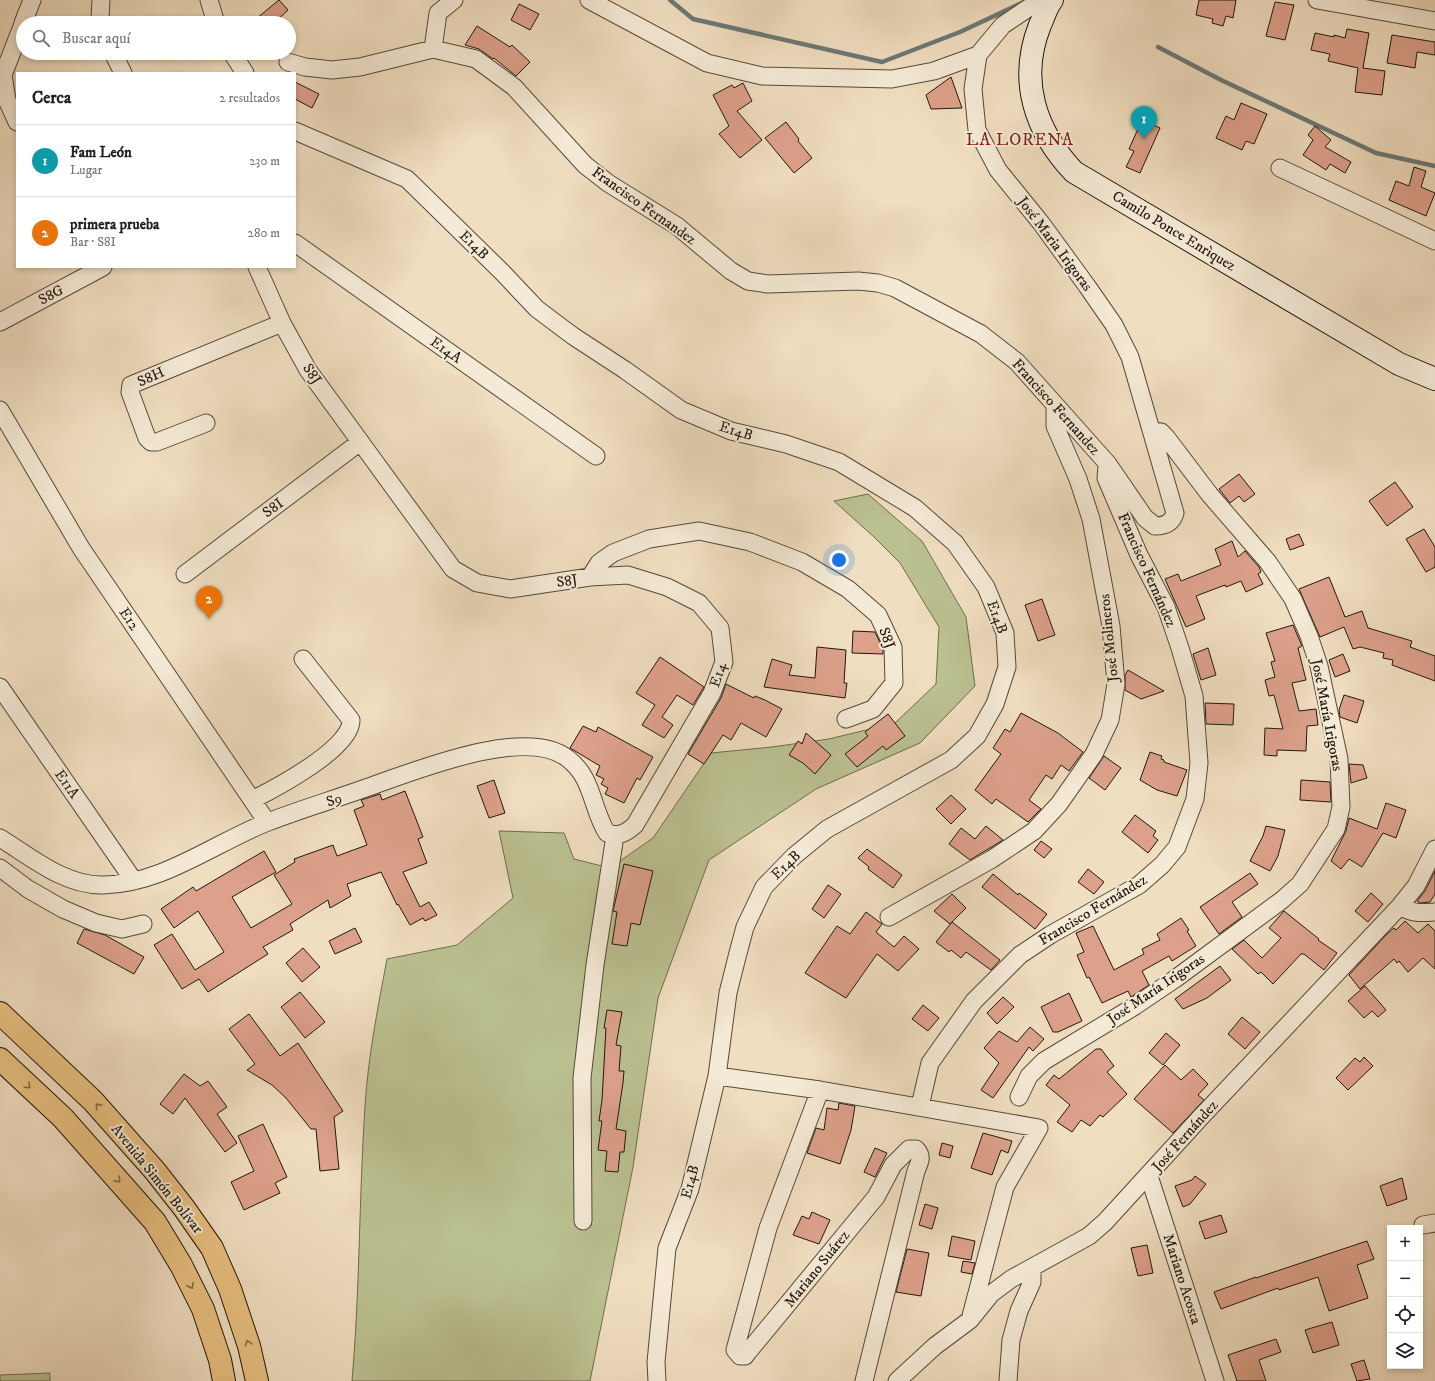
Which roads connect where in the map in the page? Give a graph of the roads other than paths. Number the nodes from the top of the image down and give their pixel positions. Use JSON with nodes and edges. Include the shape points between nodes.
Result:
{"nodes":[{"id":1,"x":32,"y":0,"type":"edge"},
{"id":2,"x":101,"y":0,"type":"edge"},
{"id":3,"x":209,"y":0,"type":"edge"},
{"id":4,"x":454,"y":0,"type":"edge"},
{"id":5,"x":589,"y":0,"type":"edge"},
{"id":6,"x":1317,"y":0,"type":"edge"},
{"id":7,"x":1051,"y":2,"type":"edge"},
{"id":8,"x":26,"y":16,"type":"edge"},
{"id":9,"x":100,"y":16,"type":"edge"},
{"id":10,"x":214,"y":16,"type":"edge"},
{"id":11,"x":1435,"y":21,"type":"edge"},
{"id":12,"x":16,"y":41,"type":"edge"},
{"id":13,"x":433,"y":48,"type":"junction"},
{"id":14,"x":978,"y":55,"type":"junction"},
{"id":15,"x":116,"y":60,"type":"edge"},
{"id":16,"x":237,"y":60,"type":"edge"},
{"id":17,"x":288,"y":62,"type":"dead end"},
{"id":18,"x":122,"y":72,"type":"edge"},
{"id":19,"x":244,"y":72,"type":"edge"},
{"id":20,"x":16,"y":120,"type":"edge"},
{"id":21,"x":296,"y":132,"type":"edge"},
{"id":22,"x":1280,"y":168,"type":"dead end"},
{"id":23,"x":1435,"y":241,"type":"edge"},
{"id":24,"x":296,"y":244,"type":"edge"},
{"id":25,"x":99,"y":268,"type":"edge"},
{"id":26,"x":257,"y":268,"type":"edge"},
{"id":27,"x":82,"y":272,"type":"edge"},
{"id":28,"x":0,"y":322,"type":"edge"},
{"id":29,"x":282,"y":323,"type":"junction"},
{"id":30,"x":1435,"y":379,"type":"edge"},
{"id":31,"x":1055,"y":405,"type":"junction"},
{"id":32,"x":0,"y":410,"type":"edge"},
{"id":33,"x":206,"y":423,"type":"dead end"},
{"id":34,"x":1152,"y":431,"type":"junction"},
{"id":35,"x":360,"y":442,"type":"junction"},
{"id":36,"x":596,"y":456,"type":"dead end"},
{"id":37,"x":1108,"y":464,"type":"junction"},
{"id":38,"x":185,"y":574,"type":"dead end"},
{"id":39,"x":590,"y":577,"type":"junction"},
{"id":40,"x":303,"y":659,"type":"dead end"},
{"id":41,"x":0,"y":687,"type":"edge"},
{"id":42,"x":846,"y":719,"type":"dead end"},
{"id":43,"x":252,"y":800,"type":"junction"},
{"id":44,"x":267,"y":822,"type":"junction"},
{"id":45,"x":615,"y":836,"type":"junction"},
{"id":46,"x":0,"y":838,"type":"edge"},
{"id":47,"x":1435,"y":849,"type":"edge"},
{"id":48,"x":0,"y":868,"type":"edge"},
{"id":49,"x":134,"y":881,"type":"junction"},
{"id":50,"x":1400,"y":906,"type":"junction"},
{"id":51,"x":1435,"y":912,"type":"edge"},
{"id":52,"x":889,"y":917,"type":"dead end"},
{"id":53,"x":143,"y":924,"type":"dead end"},
{"id":54,"x":0,"y":1013,"type":"edge"},
{"id":55,"x":0,"y":1059,"type":"edge"},
{"id":56,"x":716,"y":1076,"type":"junction"},
{"id":57,"x":820,"y":1090,"type":"junction"},
{"id":58,"x":1019,"y":1096,"type":"dead end"},
{"id":59,"x":920,"y":1106,"type":"junction"},
{"id":60,"x":1149,"y":1176,"type":"junction"},
{"id":61,"x":583,"y":1221,"type":"dead end"},
{"id":62,"x":1032,"y":1268,"type":"junction"},
{"id":63,"x":970,"y":1320,"type":"junction"},
{"id":64,"x":224,"y":1381,"type":"edge"},
{"id":65,"x":258,"y":1381,"type":"edge"},
{"id":66,"x":657,"y":1381,"type":"edge"},
{"id":67,"x":864,"y":1381,"type":"edge"},
{"id":68,"x":897,"y":1381,"type":"edge"},
{"id":69,"x":1008,"y":1381,"type":"edge"},
{"id":70,"x":1215,"y":1381,"type":"edge"}],
"edges":[{"from":1,"to":8,"type":"street"},
{"from":2,"to":9,"type":"street"},
{"from":3,"to":10,"type":"street"},
{"from":4,"to":13,"type":"street","via":[[438,13]]},
{"from":5,"to":14,"type":"street","via":[[707,63],[762,76],[892,79],[934,71]]},
{"from":6,"to":11,"type":"street"},
{"from":7,"to":14,"type":"street","via":[[1030,8],[1003,25]]},
{"from":7,"to":30,"type":"main road","name":"Camilo Ponce Enrìquez","via":[[1033,47],[1032,98],[1045,135],[1074,172],[1400,364]]},
{"from":12,"to":20,"type":"street","via":[[3,75],[7,100]]},
{"from":13,"to":17,"type":"street","name":"Francisco Fernandez","via":[[360,67],[306,67]]},
{"from":13,"to":31,"type":"street","name":"Francisco Fernandez","via":[[476,58],[514,86],[585,165],[608,183],[678,226],[731,271],[748,281],[768,284],[858,281],[895,288],[982,334],[1017,362]]},
{"from":14,"to":34,"type":"street","name":"José Maria Irigoras","via":[[973,89],[977,130],[998,170],[1055,242],[1114,325],[1130,357]]},
{"from":15,"to":18,"type":"street"},
{"from":16,"to":19,"type":"street"},
{"from":21,"to":56,"type":"street","name":"E14B","via":[[407,179],[537,309],[681,410],[731,431],[786,444],[839,462],[915,508],[955,543],[986,588],[1005,633],[1007,667],[995,704],[977,736],[951,760],[827,829],[794,856],[764,887],[745,927],[728,994]]},
{"from":22,"to":23,"type":"street"},
{"from":24,"to":36,"type":"street","name":"E14A"},
{"from":25,"to":27,"type":"street","name":"S8G"},
{"from":26,"to":29,"type":"street","name":"S8J"},
{"from":27,"to":28,"type":"street","name":"S8G"},
{"from":29,"to":33,"type":"street","name":"S8H","via":[[131,385],[130,392],[147,438],[151,442]]},
{"from":29,"to":35,"type":"street","name":"S8J","via":[[308,370]]},
{"from":31,"to":37,"type":"street","name":"Francisco Fernandez"},
{"from":31,"to":52,"type":"street","name":"José Molineros","via":[[1054,426],[1078,479],[1091,519],[1111,626],[1116,684],[1110,720],[1094,754],[1059,804],[1034,831],[992,859]]},
{"from":32,"to":43,"type":"street","name":"E12","via":[[81,548]]},
{"from":34,"to":37,"type":"street","name":"José Maria Irigoras","via":[[1175,513],[1168,524],[1155,526],[1145,518]]},
{"from":34,"to":58,"type":"street","name":"José María Irigoras","via":[[1161,432],[1166,437],[1210,495],[1268,562],[1293,599],[1319,666],[1339,759],[1341,807],[1336,829],[1300,884],[1175,979],[1044,1061],[1030,1076]]},
{"from":35,"to":38,"type":"street","name":"S8I"},
{"from":35,"to":39,"type":"street","name":"S8J","via":[[453,569],[477,583],[510,590]]},
{"from":37,"to":59,"type":"street","name":"Francisco Fernández","via":[[1106,478],[1139,556],[1166,607],[1194,696],[1199,763],[1195,799],[1177,847],[1162,865],[1139,885],[1050,935],[1020,955],[974,1001],[930,1063]]},
{"from":39,"to":42,"type":"street","name":"S8J","via":[[599,563],[614,553],[649,539],[699,532],[750,542],[802,562],[848,589],[878,615],[893,647],[894,683],[873,709]]},
{"from":39,"to":45,"type":"street","name":"E14","via":[[628,575],[667,586],[699,603],[720,628],[724,662],[712,693],[635,825],[626,833]]},
{"from":40,"to":43,"type":"street","via":[[351,720],[351,725],[338,745],[309,768]]},
{"from":41,"to":49,"type":"street","name":"E11A"},
{"from":43,"to":44,"type":"street","name":"E12"},
{"from":44,"to":45,"type":"street","name":"S9","via":[[460,756],[510,747],[547,748],[567,758],[583,775],[593,795],[600,823],[607,833]]},
{"from":44,"to":49,"type":"street","name":"S9","via":[[191,859]]},
{"from":45,"to":61,"type":"street","via":[[595,965],[582,1078]]},
{"from":46,"to":49,"type":"street","name":"S9","via":[[57,874],[71,879],[102,885]]},
{"from":47,"to":50,"type":"street","name":"José Fernández","via":[[1416,886]]},
{"from":48,"to":53,"type":"street","via":[[28,889],[63,909],[96,922],[122,929]]},
{"from":50,"to":51,"type":"street","via":[[1417,913]]},
{"from":50,"to":60,"type":"street","name":"José Fernández","via":[[1200,1118]]},
{"from":65,"to":54,"type":"highway","name":"Avenida Simón Bolívar","one_way":true,"via":[[230,1289],[212,1248],[155,1171],[93,1101]]},
{"from":55,"to":64,"type":"highway","name":"Avenida Simón Bolívar","one_way":true,"via":[[63,1118],[155,1222],[181,1265],[203,1310],[220,1360]]},
{"from":56,"to":57,"type":"street"},
{"from":56,"to":66,"type":"street","name":"E14B","via":[[690,1189],[667,1248],[656,1362]]},
{"from":57,"to":59,"type":"street"},
{"from":57,"to":67,"type":"street","name":"Mariano Suárez","via":[[768,1228],[734,1350],[740,1356],[745,1356],[876,1197],[893,1165],[909,1149],[916,1148],[920,1153],[920,1161]]},
{"from":59,"to":63,"type":"street","via":[[1039,1128],[1005,1187]]},
{"from":60,"to":62,"type":"street","name":"José Fernández","via":[[1089,1236]]},
{"from":60,"to":70,"type":"street","name":"Mariano Acosta"},
{"from":62,"to":63,"type":"street","name":"José Fernández","via":[[991,1294]]},
{"from":62,"to":69,"type":"street","via":[[1032,1282],[1021,1306],[1011,1340]]},
{"from":63,"to":68,"type":"street","name":"José Fernández","via":[[935,1346]]}]}
